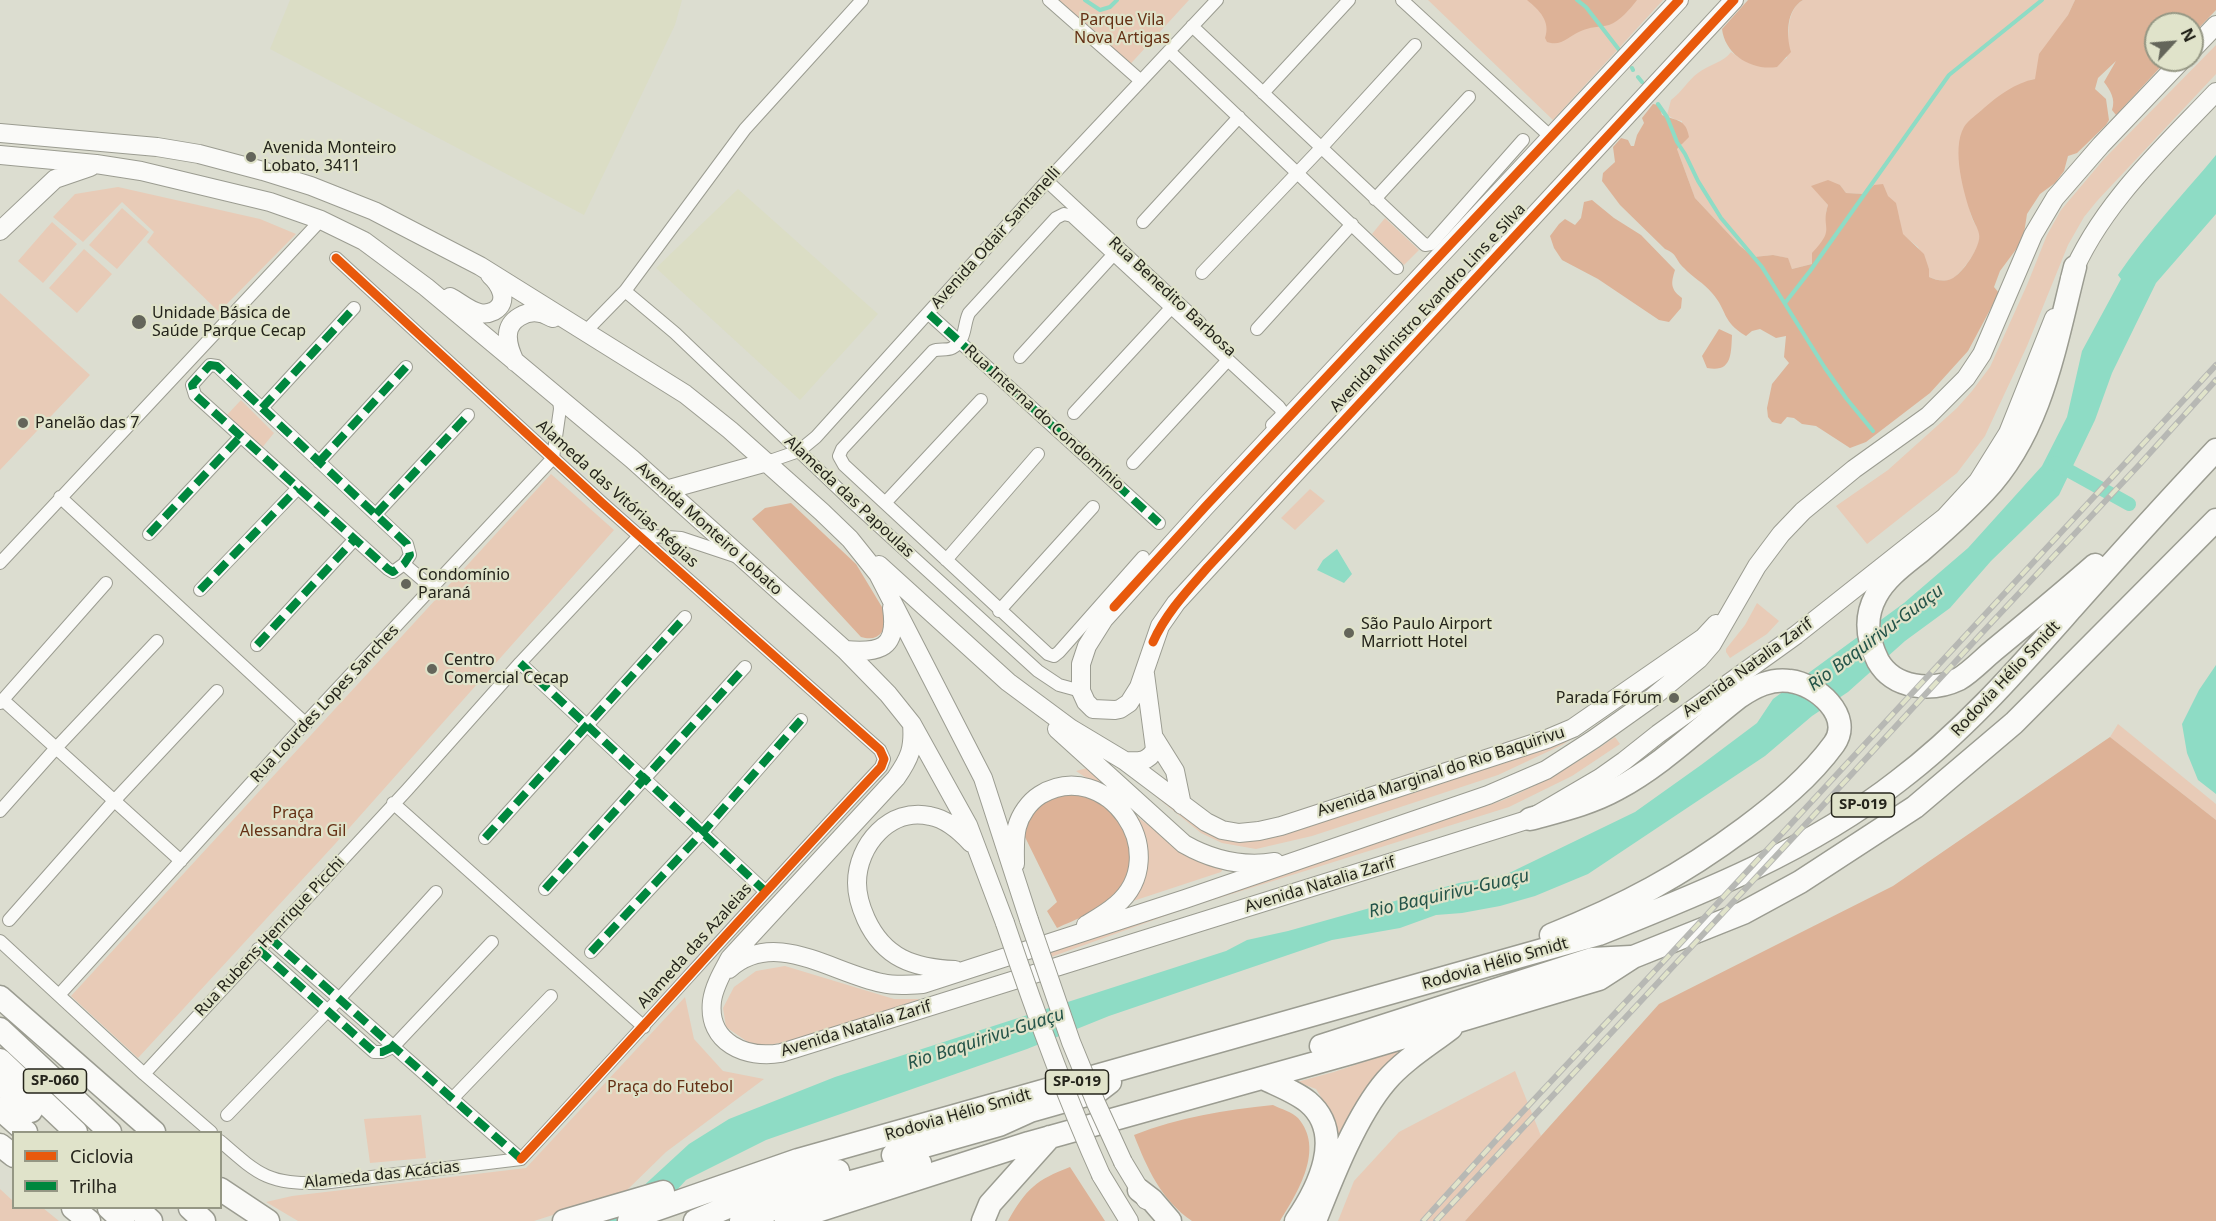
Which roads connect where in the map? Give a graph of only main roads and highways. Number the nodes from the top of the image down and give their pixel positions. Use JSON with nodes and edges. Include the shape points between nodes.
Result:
{"nodes":[{"id":1,"x":1679,"y":0,"type":"edge"},
{"id":2,"x":1734,"y":0,"type":"edge"},
{"id":3,"x":2216,"y":25,"type":"edge"},
{"id":4,"x":2204,"y":38,"type":"edge"},
{"id":5,"x":2171,"y":72,"type":"edge"},
{"id":6,"x":2216,"y":92,"type":"edge"},
{"id":7,"x":0,"y":134,"type":"edge"},
{"id":8,"x":0,"y":155,"type":"edge"},
{"id":9,"x":96,"y":164,"type":"junction"},
{"id":10,"x":0,"y":231,"type":"edge"},
{"id":11,"x":480,"y":266,"type":"junction"},
{"id":12,"x":2075,"y":267,"type":"junction"},
{"id":13,"x":426,"y":287,"type":"junction"},
{"id":14,"x":585,"y":332,"type":"junction"},
{"id":15,"x":515,"y":362,"type":"junction"},
{"id":16,"x":2216,"y":450,"type":"edge"},
{"id":17,"x":767,"y":462,"type":"junction"},
{"id":18,"x":666,"y":490,"type":"junction"},
{"id":19,"x":2160,"y":509,"type":"junction"},
{"id":20,"x":2216,"y":520,"type":"edge"},
{"id":21,"x":850,"y":539,"type":"junction"},
{"id":22,"x":891,"y":597,"type":"junction"},
{"id":23,"x":1730,"y":610,"type":"junction"},
{"id":24,"x":845,"y":650,"type":"junction"},
{"id":25,"x":1144,"y":669,"type":"junction"},
{"id":26,"x":1008,"y":682,"type":"junction"},
{"id":27,"x":1149,"y":706,"type":"junction"},
{"id":28,"x":1120,"y":710,"type":"junction"},
{"id":29,"x":912,"y":724,"type":"junction"},
{"id":30,"x":1155,"y":739,"type":"junction"},
{"id":31,"x":1125,"y":761,"type":"junction"},
{"id":32,"x":1182,"y":805,"type":"junction"},
{"id":33,"x":1530,"y":819,"type":"junction"},
{"id":34,"x":978,"y":850,"type":"junction"},
{"id":35,"x":1309,"y":857,"type":"junction"},
{"id":36,"x":1016,"y":881,"type":"junction"},
{"id":37,"x":1064,"y":940,"type":"junction"},
{"id":38,"x":1632,"y":957,"type":"junction"},
{"id":39,"x":1478,"y":968,"type":"junction"},
{"id":40,"x":965,"y":971,"type":"junction"},
{"id":41,"x":720,"y":977,"type":"junction"},
{"id":42,"x":0,"y":997,"type":"edge"},
{"id":43,"x":1462,"y":1020,"type":"junction"},
{"id":44,"x":0,"y":1029,"type":"edge"},
{"id":45,"x":0,"y":1060,"type":"edge"},
{"id":46,"x":1128,"y":1067,"type":"junction"},
{"id":47,"x":1263,"y":1078,"type":"junction"},
{"id":48,"x":0,"y":1083,"type":"edge"},
{"id":49,"x":1135,"y":1102,"type":"junction"},
{"id":50,"x":0,"y":1109,"type":"edge"},
{"id":51,"x":0,"y":1121,"type":"edge"},
{"id":52,"x":999,"y":1125,"type":"junction"},
{"id":53,"x":12,"y":1131,"type":"edge"},
{"id":54,"x":25,"y":1131,"type":"edge"},
{"id":55,"x":54,"y":1131,"type":"edge"},
{"id":56,"x":75,"y":1131,"type":"edge"},
{"id":57,"x":109,"y":1131,"type":"edge"},
{"id":58,"x":153,"y":1131,"type":"edge"},
{"id":59,"x":1050,"y":1137,"type":"junction"},
{"id":60,"x":0,"y":1144,"type":"edge"},
{"id":61,"x":12,"y":1154,"type":"edge"},
{"id":62,"x":222,"y":1190,"type":"edge"},
{"id":63,"x":1139,"y":1190,"type":"junction"},
{"id":64,"x":74,"y":1209,"type":"edge"},
{"id":65,"x":110,"y":1209,"type":"edge"},
{"id":66,"x":138,"y":1209,"type":"edge"},
{"id":67,"x":155,"y":1209,"type":"edge"},
{"id":68,"x":191,"y":1209,"type":"edge"},
{"id":69,"x":620,"y":1214,"type":"edge"},
{"id":70,"x":89,"y":1221,"type":"edge"},
{"id":71,"x":123,"y":1221,"type":"edge"},
{"id":72,"x":152,"y":1221,"type":"edge"},
{"id":73,"x":169,"y":1221,"type":"edge"},
{"id":74,"x":204,"y":1221,"type":"edge"},
{"id":75,"x":268,"y":1221,"type":"edge"},
{"id":76,"x":564,"y":1221,"type":"edge"},
{"id":77,"x":695,"y":1221,"type":"edge"},
{"id":78,"x":741,"y":1221,"type":"edge"},
{"id":79,"x":786,"y":1221,"type":"edge"},
{"id":80,"x":983,"y":1221,"type":"edge"},
{"id":81,"x":1129,"y":1221,"type":"edge"},
{"id":82,"x":1161,"y":1221,"type":"edge"},
{"id":83,"x":1170,"y":1221,"type":"edge"},
{"id":84,"x":1296,"y":1221,"type":"edge"},
{"id":85,"x":1315,"y":1221,"type":"edge"}],
"edges":[{"from":1,"to":28,"type":"main road","name":"Avenida Ministro Evandro Lins e Silva","via":[[1104,619],[1081,664],[1081,691],[1093,709]]},
{"from":2,"to":25,"type":"main road","name":"Avenida Ministro Evandro Lins e Silva","via":[[1209,567],[1160,626]]},
{"from":3,"to":4,"type":"main road"},
{"from":5,"to":23,"type":"main road","name":"Avenida Natalia Zarif","via":[[2055,198],[2033,235],[1982,354],[1966,378],[1928,416],[1803,511],[1757,566]]},
{"from":6,"to":12,"type":"main road","name":"Avenida Natalia Zarif","via":[[2148,163],[2108,214]]},
{"from":7,"to":11,"type":"main road","via":[[157,147],[263,171],[374,211]]},
{"from":8,"to":9,"type":"main road","name":"Avenida Monteiro Lobato"},
{"from":9,"to":10,"type":"main road","via":[[55,179]]},
{"from":9,"to":13,"type":"main road","name":"Avenida Monteiro Lobato","via":[[242,194],[321,220],[364,241]]},
{"from":11,"to":13,"type":"main road","via":[[499,283],[503,297],[492,312],[478,313]]},
{"from":11,"to":14,"type":"main road"},
{"from":12,"to":19,"type":"highway","via":[[2040,402],[2011,457],[1957,520],[1887,580],[1876,596],[1868,618],[1868,634],[1881,666],[1892,677],[1911,685],[1931,687],[1960,678]]},
{"from":12,"to":33,"type":"main road","name":"Avenida Natalia Zarif","via":[[2008,433],[1977,481],[1945,517],[1796,635],[1624,761]]},
{"from":13,"to":15,"type":"main road","name":"Avenida Monteiro Lobato"},
{"from":14,"to":15,"type":"main road","via":[[539,312],[521,315],[508,330]]},
{"from":14,"to":17,"type":"main road","via":[[685,394]]},
{"from":15,"to":18,"type":"main road","name":"Avenida Monteiro Lobato"},
{"from":16,"to":19,"type":"highway","name":"Rodovia Hélio Smidt","number":"SP-019"},
{"from":17,"to":18,"type":"main road"},
{"from":17,"to":21,"type":"main road"},
{"from":18,"to":24,"type":"main road","name":"Avenida Monteiro Lobato"},
{"from":19,"to":39,"type":"highway","name":"Rodovia Hélio Smidt","number":"SP-019","via":[[1999,690],[1951,738],[1858,809],[1802,844],[1669,906],[1599,934]]},
{"from":20,"to":38,"type":"highway","name":"Rodovia Hélio Smidt","number":"SP-019","via":[[2014,723],[1915,807],[1743,914]]},
{"from":21,"to":22,"type":"main road"},
{"from":21,"to":26,"type":"main road"},
{"from":22,"to":24,"type":"main road","via":[[891,639],[878,650]]},
{"from":22,"to":36,"type":"main road","via":[[983,778]]},
{"from":23,"to":32,"type":"main road","name":"Avenida Marginal do Rio Baquirivu","via":[[1703,638],[1623,695],[1547,740],[1259,831],[1222,830]]},
{"from":23,"to":35,"type":"main road","name":"Avenida Natalia Zarif","via":[[1723,628],[1699,659],[1594,740],[1546,770],[1488,795]]},
{"from":24,"to":29,"type":"main road","name":"Avenida Monteiro Lobato"},
{"from":25,"to":27,"type":"main road"},
{"from":25,"to":28,"type":"main road","name":"Avenida Ministro Evandro Lins e Silva","via":[[1133,696]]},
{"from":26,"to":31,"type":"main road","name":"Avenida Marginal do Rio Baquirivu","via":[[1070,728]]},
{"from":26,"to":35,"type":"main road","via":[[1184,844],[1202,854],[1243,863],[1267,864]]},
{"from":27,"to":28,"type":"main road"},
{"from":27,"to":30,"type":"main road"},
{"from":29,"to":34,"type":"main road","name":"Avenida Monteiro Lobato"},
{"from":29,"to":41,"type":"main road","via":[[911,754],[896,778],[730,958]]},
{"from":30,"to":31,"type":"main road","via":[[1151,756],[1142,762]]},
{"from":30,"to":32,"type":"main road","via":[[1174,771]]},
{"from":31,"to":32,"type":"main road","name":"Avenida Marginal do Rio Baquirivu"},
{"from":33,"to":39,"type":"highway","via":[[1616,790],[1739,697],[1769,682],[1790,681],[1813,688],[1835,712],[1839,730],[1836,742],[1765,814],[1727,842],[1634,899]]},
{"from":33,"to":41,"type":"main road","name":"Avenida Natalia Zarif","via":[[782,1053],[749,1054],[721,1037],[712,1017],[712,1000]]},
{"from":34,"to":40,"type":"main road","via":[[948,823],[915,814],[899,819],[874,836],[864,850],[856,884],[867,921],[877,940],[891,952],[921,967]]},
{"from":34,"to":81,"type":"main road","name":"Avenida Monteiro Lobato","bridge":true,"via":[[1072,1112],[1101,1175]]},
{"from":35,"to":37,"type":"main road","name":"Avenida Natalia Zarif"},
{"from":36,"to":37,"type":"main road","via":[[1017,826],[1033,799],[1044,792],[1067,785],[1085,787],[1101,793],[1126,815],[1137,836],[1140,854],[1133,882],[1117,905]]},
{"from":36,"to":63,"type":"main road","bridge":true,"via":[[1071,1042]]},
{"from":37,"to":40,"type":"main road","name":"Avenida Natalia Zarif"},
{"from":38,"to":43,"type":"highway","name":"Rodovia Hélio Smidt","number":"SP-019","via":[[1599,979]]},
{"from":38,"to":49,"type":"highway","name":"Rodovia Hélio Smidt","number":"SP-019","via":[[1592,959]]},
{"from":39,"to":46,"type":"highway","name":"Rodovia Hélio Smidt","number":"SP-019"},
{"from":40,"to":41,"type":"main road","name":"Avenida Natalia Zarif","via":[[923,984],[882,983],[777,951],[755,954]]},
{"from":42,"to":58,"type":"highway"},
{"from":43,"to":47,"type":"highway","name":"Rodovia Hélio Smidt","number":"SP-019"},
{"from":43,"to":85,"type":"highway","via":[[1386,1081],[1340,1160]]},
{"from":44,"to":57,"type":"highway","number":"SP-060"},
{"from":45,"to":56,"type":"highway","number":"SP-060"},
{"from":46,"to":52,"type":"highway","via":[[1097,1092],[1030,1111]]},
{"from":46,"to":69,"type":"highway","name":"Rodovia Hélio Smidt","number":"SP-019","via":[[805,1158],[689,1184]]},
{"from":47,"to":59,"type":"highway","name":"Rodovia Hélio Smidt","number":"SP-019"},
{"from":47,"to":84,"type":"highway","via":[[1308,1102],[1326,1130],[1324,1166]]},
{"from":48,"to":55,"type":"highway"},
{"from":49,"to":52,"type":"highway","via":[[1100,1101]]},
{"from":49,"to":78,"type":"highway","name":"Rodovia Hélio Smidt","number":"SP-019","via":[[836,1186]]},
{"from":50,"to":54,"type":"highway"},
{"from":51,"to":53,"type":"highway"},
{"from":52,"to":77,"type":"highway","via":[[759,1194]]},
{"from":59,"to":79,"type":"highway","name":"Rodovia Hélio Smidt","number":"SP-019"},
{"from":59,"to":80,"type":"highway","via":[[990,1204]]},
{"from":60,"to":61,"type":"highway"},
{"from":62,"to":75,"type":"highway"},
{"from":63,"to":82,"type":"main road"},
{"from":63,"to":83,"type":"highway"},
{"from":64,"to":70,"type":"highway"},
{"from":65,"to":71,"type":"highway"},
{"from":66,"to":72,"type":"highway"},
{"from":67,"to":73,"type":"highway"},
{"from":68,"to":74,"type":"highway"},
{"from":69,"to":76,"type":"highway","name":"Rodovia Hélio Smidt"}]}
